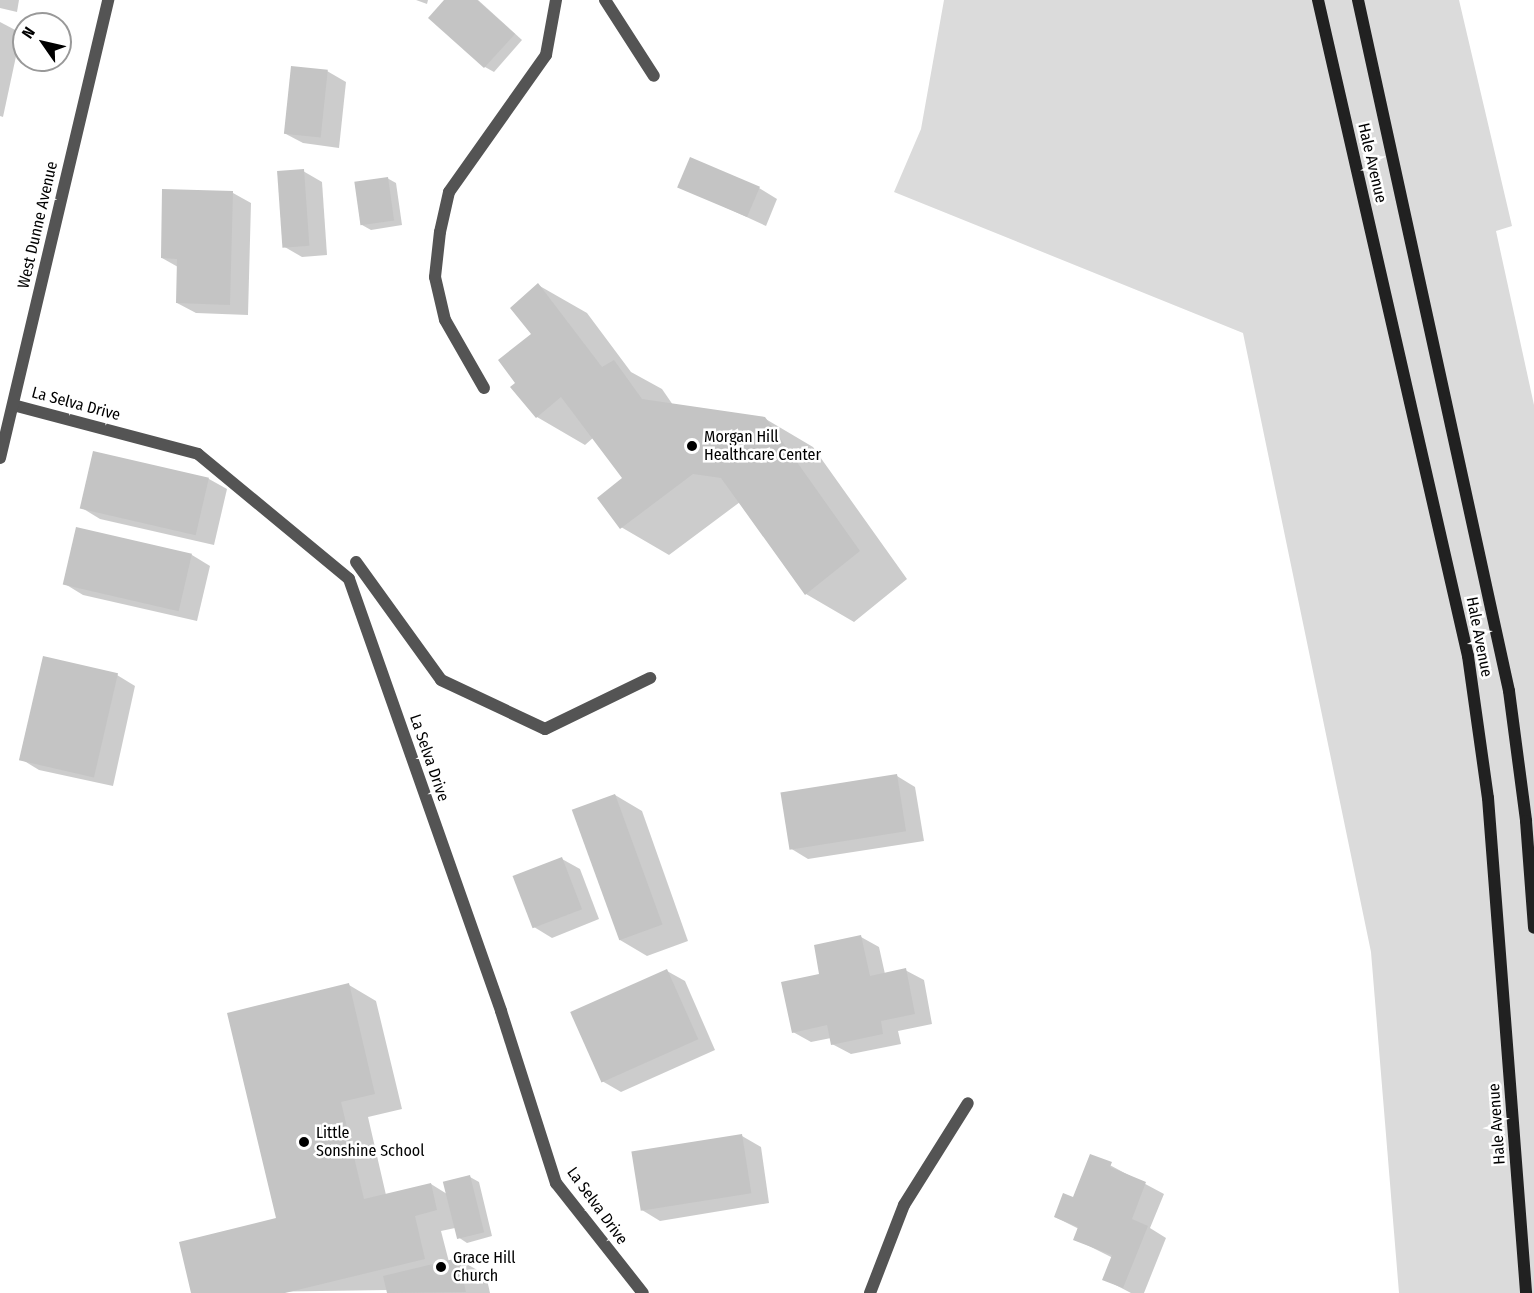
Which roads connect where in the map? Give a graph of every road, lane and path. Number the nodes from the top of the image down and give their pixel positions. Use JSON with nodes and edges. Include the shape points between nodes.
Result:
{"nodes":[{"id":1,"x":108,"y":0,"type":"edge"},
{"id":2,"x":556,"y":0,"type":"edge"},
{"id":3,"x":605,"y":0,"type":"edge"},
{"id":4,"x":1318,"y":0,"type":"edge"},
{"id":5,"x":1358,"y":0,"type":"edge"},
{"id":6,"x":654,"y":76,"type":"dead end"},
{"id":7,"x":484,"y":388,"type":"dead end"},
{"id":8,"x":12,"y":405,"type":"junction"},
{"id":9,"x":0,"y":458,"type":"edge"},
{"id":10,"x":356,"y":562,"type":"dead end"},
{"id":11,"x":650,"y":678,"type":"dead end"},
{"id":12,"x":1534,"y":928,"type":"edge"},
{"id":13,"x":968,"y":1103,"type":"dead end"},
{"id":14,"x":643,"y":1293,"type":"edge"},
{"id":15,"x":870,"y":1293,"type":"edge"},
{"id":16,"x":1527,"y":1293,"type":"edge"}],
"edges":[{"from":1,"to":8,"type":"street","name":"West Dunne Avenue"},
{"from":2,"to":7,"type":"street","via":[[546,55],[449,192],[440,232],[435,278],[446,320]]},
{"from":3,"to":6,"type":"street"},
{"from":4,"to":16,"type":"main road","name":"Hale Avenue","via":[[1468,656],[1488,798]]},
{"from":5,"to":12,"type":"main road","name":"Hale Avenue","via":[[1509,691],[1526,821]]},
{"from":8,"to":9,"type":"street","name":"West Dunne Avenue"},
{"from":8,"to":14,"type":"street","name":"La Selva Drive","via":[[198,454],[349,579],[501,1011],[555,1183]]},
{"from":10,"to":11,"type":"street","via":[[441,680],[544,729]]},
{"from":13,"to":15,"type":"street","via":[[904,1205]]}]}
